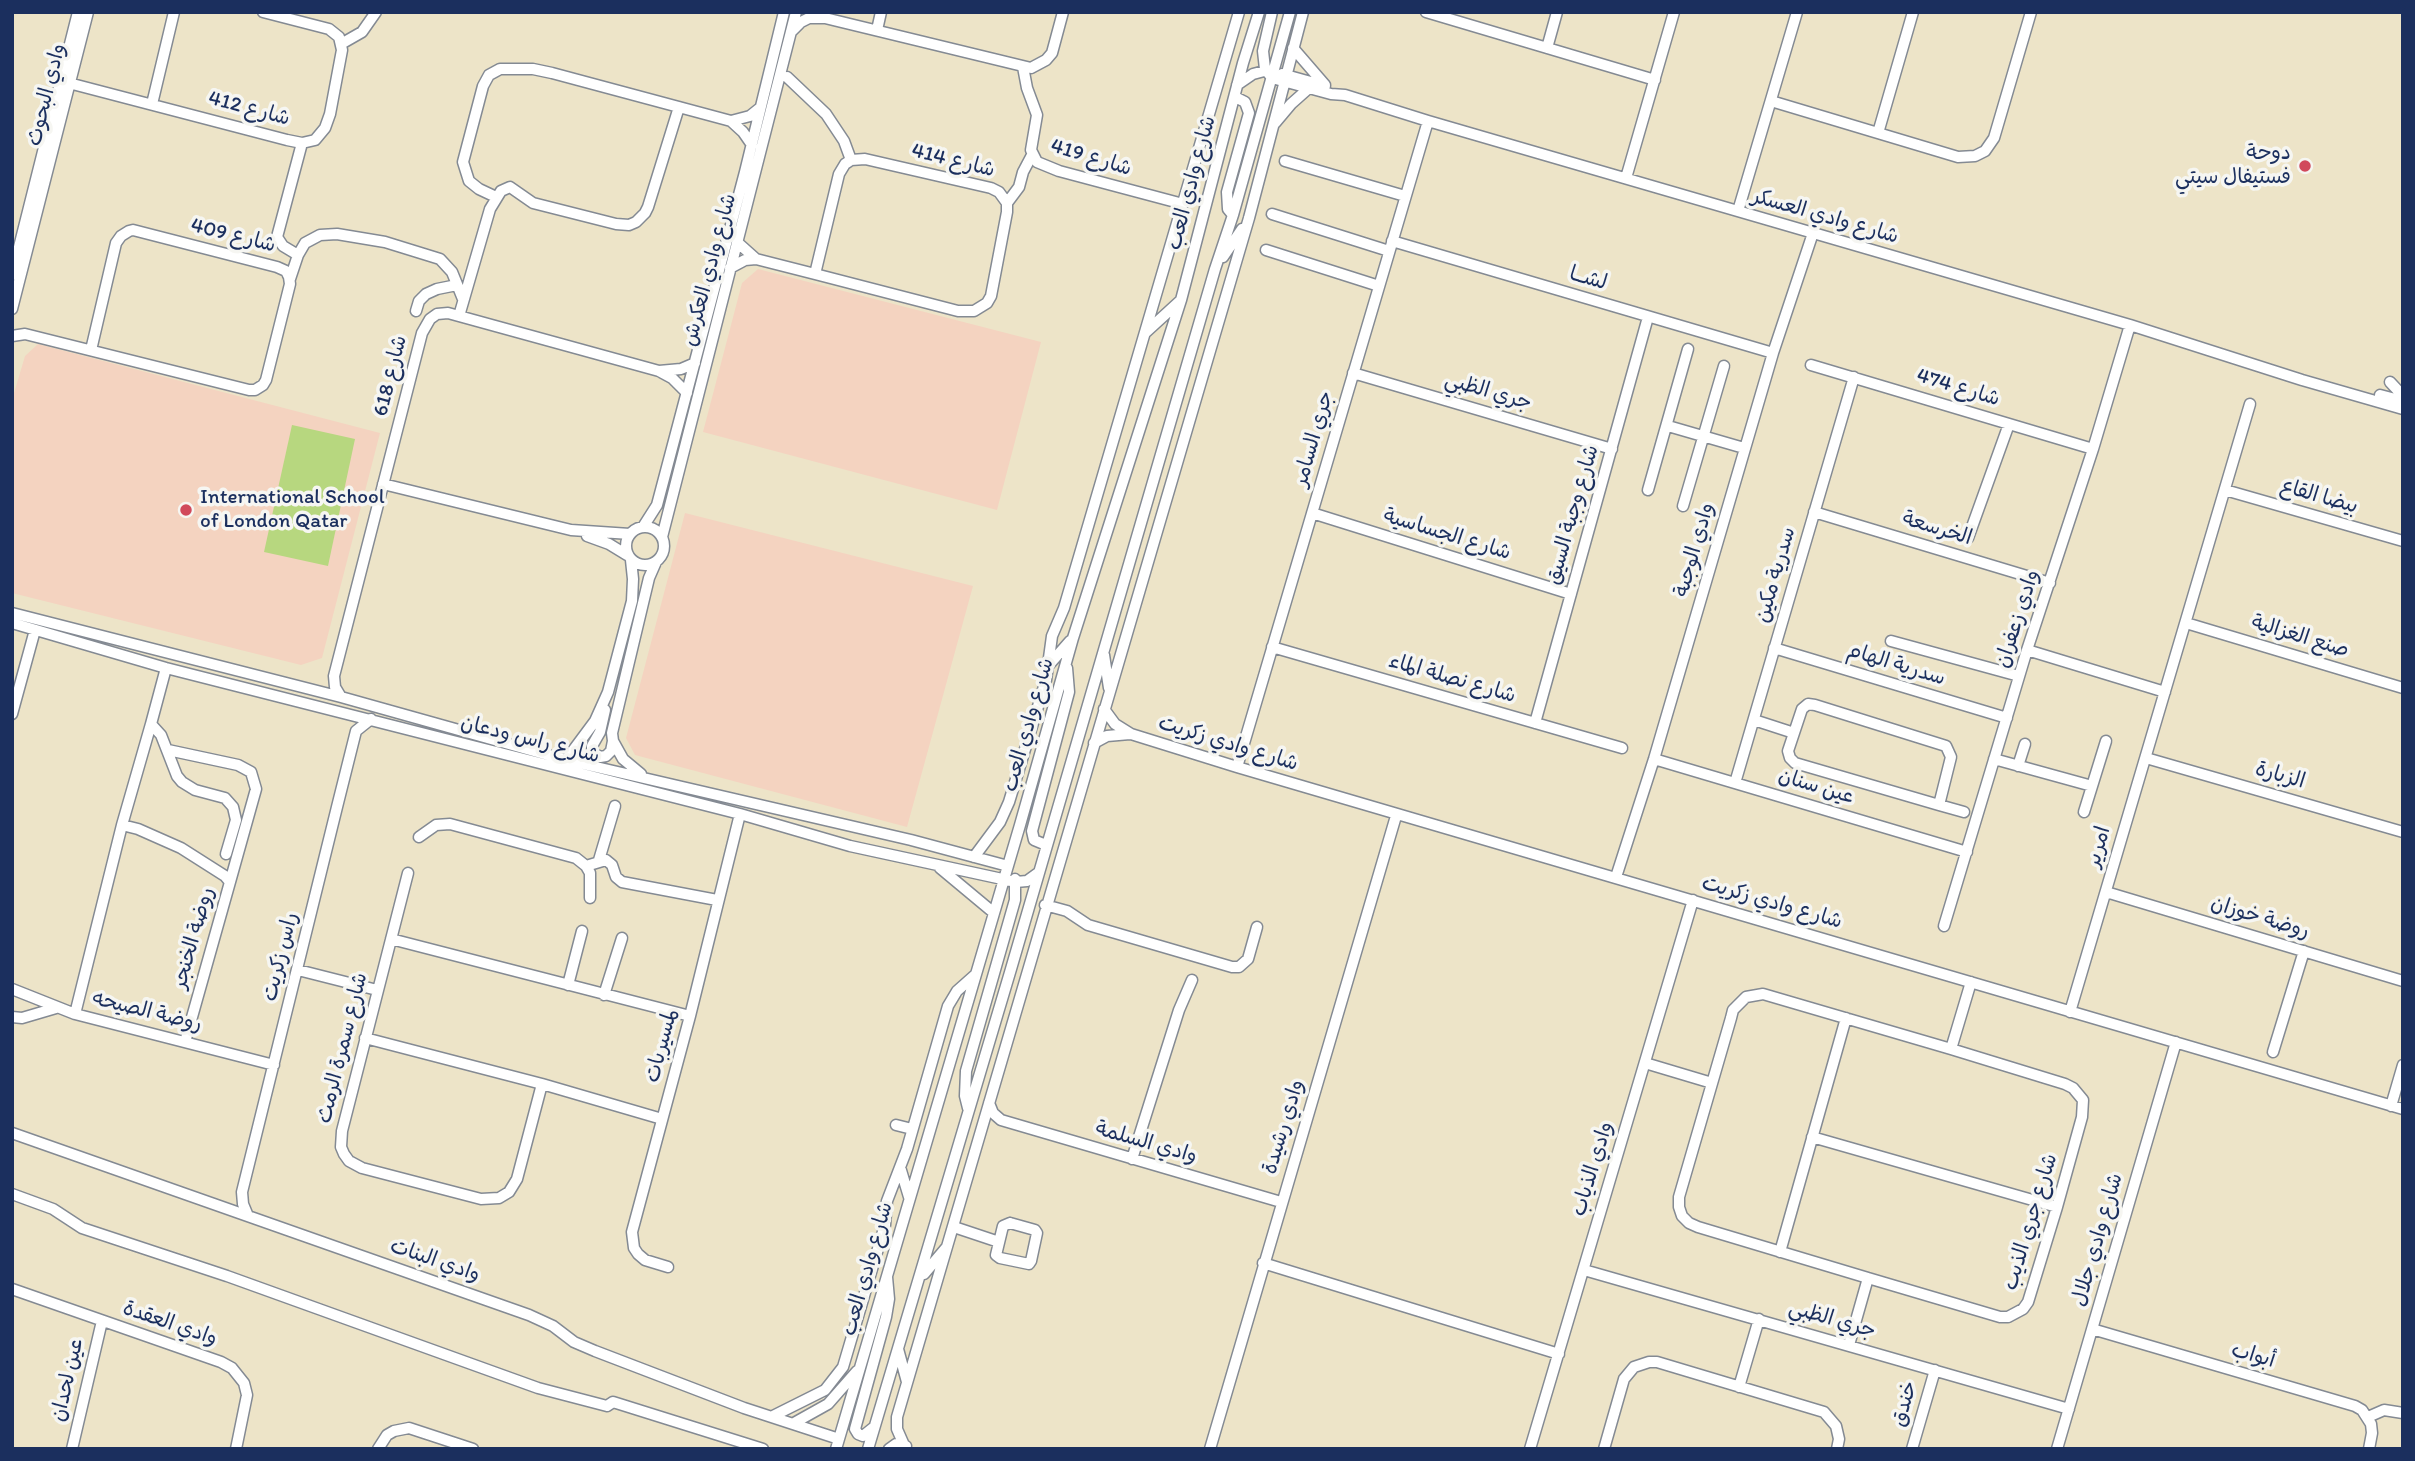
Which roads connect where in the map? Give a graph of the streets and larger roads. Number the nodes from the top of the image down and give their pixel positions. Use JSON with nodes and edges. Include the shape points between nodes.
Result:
{"nodes":[{"id":1,"x":78,"y":12,"type":"edge"},
{"id":2,"x":88,"y":12,"type":"edge"},
{"id":3,"x":174,"y":12,"type":"edge"},
{"id":4,"x":264,"y":12,"type":"edge"},
{"id":5,"x":376,"y":12,"type":"edge"},
{"id":6,"x":784,"y":12,"type":"edge"},
{"id":7,"x":796,"y":12,"type":"edge"},
{"id":8,"x":820,"y":12,"type":"edge"},
{"id":9,"x":881,"y":12,"type":"edge"},
{"id":10,"x":1063,"y":12,"type":"edge"},
{"id":11,"x":1239,"y":12,"type":"edge"},
{"id":12,"x":1259,"y":12,"type":"edge"},
{"id":13,"x":1272,"y":12,"type":"edge"},
{"id":14,"x":1290,"y":12,"type":"edge"},
{"id":15,"x":1303,"y":12,"type":"edge"},
{"id":16,"x":1557,"y":12,"type":"edge"},
{"id":17,"x":1674,"y":12,"type":"edge"},
{"id":18,"x":1797,"y":12,"type":"edge"},
{"id":19,"x":1913,"y":12,"type":"edge"},
{"id":20,"x":2031,"y":12,"type":"edge"},
{"id":21,"x":1432,"y":13,"type":"edge"},
{"id":22,"x":833,"y":20,"type":"junction"},
{"id":23,"x":877,"y":30,"type":"junction"},
{"id":24,"x":790,"y":34,"type":"junction"},
{"id":25,"x":341,"y":44,"type":"junction"},
{"id":26,"x":1293,"y":48,"type":"junction"},
{"id":27,"x":1547,"y":48,"type":"junction"},
{"id":28,"x":1023,"y":68,"type":"junction"},
{"id":29,"x":1270,"y":73,"type":"junction"},
{"id":30,"x":787,"y":78,"type":"dead end"},
{"id":31,"x":1285,"y":78,"type":"junction"},
{"id":32,"x":1654,"y":80,"type":"junction"},
{"id":33,"x":65,"y":82,"type":"junction"},
{"id":34,"x":1237,"y":85,"type":"junction"},
{"id":35,"x":1325,"y":86,"type":"junction"},
{"id":36,"x":1309,"y":88,"type":"junction"},
{"id":37,"x":1345,"y":95,"type":"junction"},
{"id":38,"x":1235,"y":97,"type":"junction"},
{"id":39,"x":1771,"y":101,"type":"junction"},
{"id":40,"x":152,"y":104,"type":"junction"},
{"id":41,"x":679,"y":107,"type":"junction"},
{"id":42,"x":761,"y":108,"type":"junction"},
{"id":43,"x":731,"y":121,"type":"junction"},
{"id":44,"x":1428,"y":121,"type":"junction"},
{"id":45,"x":1271,"y":129,"type":"junction"},
{"id":46,"x":1878,"y":133,"type":"junction"},
{"id":47,"x":302,"y":143,"type":"junction"},
{"id":48,"x":752,"y":145,"type":"junction"},
{"id":49,"x":1032,"y":155,"type":"junction"},
{"id":50,"x":851,"y":160,"type":"junction"},
{"id":51,"x":1285,"y":161,"type":"dead end"},
{"id":52,"x":1626,"y":178,"type":"junction"},
{"id":53,"x":1405,"y":196,"type":"junction"},
{"id":54,"x":496,"y":197,"type":"junction"},
{"id":55,"x":1007,"y":203,"type":"junction"},
{"id":56,"x":1183,"y":204,"type":"junction"},
{"id":57,"x":1738,"y":211,"type":"junction"},
{"id":58,"x":1272,"y":214,"type":"dead end"},
{"id":59,"x":1233,"y":215,"type":"junction"},
{"id":60,"x":1249,"y":218,"type":"junction"},
{"id":61,"x":1813,"y":233,"type":"junction"},
{"id":62,"x":737,"y":242,"type":"junction"},
{"id":63,"x":1390,"y":246,"type":"junction"},
{"id":64,"x":1266,"y":250,"type":"dead end"},
{"id":65,"x":298,"y":254,"type":"junction"},
{"id":66,"x":756,"y":259,"type":"junction"},
{"id":67,"x":17,"y":264,"type":"edge"},
{"id":68,"x":730,"y":268,"type":"junction"},
{"id":69,"x":1215,"y":270,"type":"junction"},
{"id":70,"x":815,"y":274,"type":"junction"},
{"id":71,"x":15,"y":277,"type":"edge"},
{"id":72,"x":290,"y":279,"type":"junction"},
{"id":73,"x":457,"y":285,"type":"junction"},
{"id":74,"x":1379,"y":285,"type":"junction"},
{"id":75,"x":463,"y":300,"type":"junction"},
{"id":76,"x":1181,"y":300,"type":"junction"},
{"id":77,"x":12,"y":309,"type":"edge"},
{"id":78,"x":416,"y":311,"type":"dead end"},
{"id":79,"x":458,"y":316,"type":"junction"},
{"id":80,"x":1648,"y":317,"type":"junction"},
{"id":81,"x":13,"y":323,"type":"edge"},
{"id":82,"x":2130,"y":325,"type":"junction"},
{"id":83,"x":1145,"y":333,"type":"junction"},
{"id":84,"x":24,"y":334,"type":"junction"},
{"id":85,"x":12,"y":335,"type":"edge"},
{"id":86,"x":1688,"y":349,"type":"dead end"},
{"id":87,"x":92,"y":350,"type":"junction"},
{"id":88,"x":1773,"y":353,"type":"junction"},
{"id":89,"x":695,"y":362,"type":"junction"},
{"id":90,"x":1811,"y":365,"type":"dead end"},
{"id":91,"x":1724,"y":366,"type":"dead end"},
{"id":92,"x":659,"y":371,"type":"junction"},
{"id":93,"x":1353,"y":373,"type":"junction"},
{"id":94,"x":2294,"y":376,"type":"junction"},
{"id":95,"x":1854,"y":377,"type":"junction"},
{"id":96,"x":2390,"y":382,"type":"dead end"},
{"id":97,"x":687,"y":393,"type":"junction"},
{"id":98,"x":2403,"y":396,"type":"edge"},
{"id":99,"x":2403,"y":401,"type":"edge"},
{"id":100,"x":2250,"y":404,"type":"dead end"},
{"id":101,"x":2403,"y":409,"type":"edge"},
{"id":102,"x":2009,"y":424,"type":"junction"},
{"id":103,"x":1668,"y":426,"type":"junction"},
{"id":104,"x":1703,"y":437,"type":"junction"},
{"id":105,"x":1744,"y":448,"type":"junction"},
{"id":106,"x":1612,"y":449,"type":"junction"},
{"id":107,"x":2093,"y":449,"type":"junction"},
{"id":108,"x":383,"y":484,"type":"junction"},
{"id":109,"x":1648,"y":489,"type":"dead end"},
{"id":110,"x":2225,"y":490,"type":"junction"},
{"id":111,"x":1683,"y":506,"type":"dead end"},
{"id":112,"x":1814,"y":512,"type":"junction"},
{"id":113,"x":1312,"y":513,"type":"junction"},
{"id":114,"x":643,"y":527,"type":"junction"},
{"id":115,"x":571,"y":530,"type":"junction"},
{"id":116,"x":630,"y":534,"type":"junction"},
{"id":117,"x":662,"y":537,"type":"junction"},
{"id":118,"x":1968,"y":538,"type":"dead end"},
{"id":119,"x":2403,"y":541,"type":"edge"},
{"id":120,"x":630,"y":558,"type":"junction"},
{"id":121,"x":656,"y":562,"type":"junction"},
{"id":122,"x":2050,"y":583,"type":"junction"},
{"id":123,"x":1571,"y":594,"type":"junction"},
{"id":124,"x":12,"y":613,"type":"edge"},
{"id":125,"x":12,"y":623,"type":"edge"},
{"id":126,"x":2186,"y":623,"type":"junction"},
{"id":127,"x":35,"y":630,"type":"junction"},
{"id":128,"x":1073,"y":638,"type":"junction"},
{"id":129,"x":1891,"y":640,"type":"dead end"},
{"id":130,"x":1272,"y":647,"type":"junction"},
{"id":131,"x":1774,"y":648,"type":"junction"},
{"id":132,"x":2026,"y":650,"type":"junction"},
{"id":133,"x":1103,"y":652,"type":"junction"},
{"id":134,"x":1066,"y":664,"type":"junction"},
{"id":135,"x":1048,"y":666,"type":"junction"},
{"id":136,"x":166,"y":668,"type":"junction"},
{"id":137,"x":334,"y":676,"type":"junction"},
{"id":138,"x":2019,"y":676,"type":"junction"},
{"id":139,"x":2403,"y":688,"type":"edge"},
{"id":140,"x":319,"y":691,"type":"junction"},
{"id":141,"x":608,"y":692,"type":"junction"},
{"id":142,"x":1110,"y":692,"type":"junction"},
{"id":143,"x":2165,"y":692,"type":"junction"},
{"id":144,"x":341,"y":697,"type":"junction"},
{"id":145,"x":1104,"y":709,"type":"junction"},
{"id":146,"x":12,"y":713,"type":"edge"},
{"id":147,"x":348,"y":713,"type":"junction"},
{"id":148,"x":2007,"y":718,"type":"junction"},
{"id":149,"x":371,"y":719,"type":"junction"},
{"id":150,"x":1754,"y":720,"type":"junction"},
{"id":151,"x":1535,"y":723,"type":"junction"},
{"id":152,"x":151,"y":724,"type":"junction"},
{"id":153,"x":356,"y":731,"type":"junction"},
{"id":154,"x":1794,"y":733,"type":"junction"},
{"id":155,"x":1131,"y":734,"type":"junction"},
{"id":156,"x":613,"y":741,"type":"junction"},
{"id":157,"x":2106,"y":741,"type":"dead end"},
{"id":158,"x":1094,"y":743,"type":"junction"},
{"id":159,"x":2025,"y":744,"type":"dead end"},
{"id":160,"x":1622,"y":748,"type":"dead end"},
{"id":161,"x":168,"y":750,"type":"junction"},
{"id":162,"x":1090,"y":757,"type":"junction"},
{"id":163,"x":2146,"y":758,"type":"junction"},
{"id":164,"x":1654,"y":759,"type":"junction"},
{"id":165,"x":1994,"y":759,"type":"junction"},
{"id":166,"x":566,"y":760,"type":"junction"},
{"id":167,"x":2018,"y":766,"type":"junction"},
{"id":168,"x":1237,"y":767,"type":"junction"},
{"id":169,"x":651,"y":780,"type":"junction"},
{"id":170,"x":1735,"y":783,"type":"junction"},
{"id":171,"x":2092,"y":786,"type":"junction"},
{"id":172,"x":1063,"y":788,"type":"junction"},
{"id":173,"x":1012,"y":792,"type":"junction"},
{"id":174,"x":1939,"y":805,"type":"junction"},
{"id":175,"x":615,"y":806,"type":"dead end"},
{"id":176,"x":2084,"y":811,"type":"dead end"},
{"id":177,"x":1964,"y":812,"type":"dead end"},
{"id":178,"x":740,"y":814,"type":"junction"},
{"id":179,"x":1396,"y":816,"type":"junction"},
{"id":180,"x":122,"y":825,"type":"junction"},
{"id":181,"x":1020,"y":825,"type":"junction"},
{"id":182,"x":2403,"y":832,"type":"edge"},
{"id":183,"x":419,"y":837,"type":"dead end"},
{"id":184,"x":1046,"y":845,"type":"junction"},
{"id":185,"x":1967,"y":852,"type":"junction"},
{"id":186,"x":226,"y":854,"type":"dead end"},
{"id":187,"x":974,"y":857,"type":"junction"},
{"id":188,"x":599,"y":860,"type":"junction"},
{"id":189,"x":934,"y":864,"type":"junction"},
{"id":190,"x":586,"y":866,"type":"junction"},
{"id":191,"x":1008,"y":866,"type":"junction"},
{"id":192,"x":408,"y":873,"type":"dead end"},
{"id":193,"x":1038,"y":873,"type":"junction"},
{"id":194,"x":1616,"y":877,"type":"junction"},
{"id":195,"x":1004,"y":880,"type":"junction"},
{"id":196,"x":1016,"y":882,"type":"junction"},
{"id":197,"x":230,"y":883,"type":"junction"},
{"id":198,"x":2106,"y":892,"type":"junction"},
{"id":199,"x":590,"y":898,"type":"dead end"},
{"id":200,"x":717,"y":900,"type":"junction"},
{"id":201,"x":1693,"y":900,"type":"junction"},
{"id":202,"x":1045,"y":905,"type":"junction"},
{"id":203,"x":994,"y":913,"type":"junction"},
{"id":204,"x":1944,"y":926,"type":"dead end"},
{"id":205,"x":1257,"y":927,"type":"dead end"},
{"id":206,"x":582,"y":931,"type":"dead end"},
{"id":207,"x":622,"y":938,"type":"dead end"},
{"id":208,"x":391,"y":940,"type":"junction"},
{"id":209,"x":2304,"y":951,"type":"junction"},
{"id":210,"x":1011,"y":969,"type":"junction"},
{"id":211,"x":298,"y":970,"type":"junction"},
{"id":212,"x":975,"y":974,"type":"junction"},
{"id":213,"x":1192,"y":980,"type":"dead end"},
{"id":214,"x":2403,"y":981,"type":"edge"},
{"id":215,"x":1971,"y":982,"type":"junction"},
{"id":216,"x":568,"y":985,"type":"junction"},
{"id":217,"x":12,"y":989,"type":"edge"},
{"id":218,"x":377,"y":990,"type":"junction"},
{"id":219,"x":604,"y":995,"type":"junction"},
{"id":220,"x":1019,"y":996,"type":"junction"},
{"id":221,"x":57,"y":1008,"type":"junction"},
{"id":222,"x":2070,"y":1012,"type":"junction"},
{"id":223,"x":75,"y":1014,"type":"junction"},
{"id":224,"x":690,"y":1016,"type":"junction"},
{"id":225,"x":12,"y":1017,"type":"edge"},
{"id":226,"x":1846,"y":1018,"type":"junction"},
{"id":227,"x":365,"y":1038,"type":"junction"},
{"id":228,"x":185,"y":1042,"type":"junction"},
{"id":229,"x":2176,"y":1042,"type":"junction"},
{"id":230,"x":1951,"y":1049,"type":"junction"},
{"id":231,"x":2273,"y":1052,"type":"dead end"},
{"id":232,"x":1645,"y":1063,"type":"junction"},
{"id":233,"x":274,"y":1065,"type":"junction"},
{"id":234,"x":2403,"y":1065,"type":"edge"},
{"id":235,"x":1712,"y":1083,"type":"junction"},
{"id":236,"x":542,"y":1084,"type":"junction"},
{"id":237,"x":989,"y":1103,"type":"junction"},
{"id":238,"x":2391,"y":1106,"type":"junction"},
{"id":239,"x":968,"y":1109,"type":"junction"},
{"id":240,"x":2403,"y":1109,"type":"edge"},
{"id":241,"x":662,"y":1119,"type":"junction"},
{"id":242,"x":1001,"y":1120,"type":"junction"},
{"id":243,"x":895,"y":1125,"type":"dead end"},
{"id":244,"x":912,"y":1129,"type":"junction"},
{"id":245,"x":981,"y":1130,"type":"junction"},
{"id":246,"x":12,"y":1133,"type":"edge"},
{"id":247,"x":1812,"y":1137,"type":"junction"},
{"id":248,"x":1132,"y":1158,"type":"junction"},
{"id":249,"x":900,"y":1167,"type":"junction"},
{"id":250,"x":242,"y":1192,"type":"junction"},
{"id":251,"x":12,"y":1194,"type":"edge"},
{"id":252,"x":909,"y":1198,"type":"junction"},
{"id":253,"x":1281,"y":1202,"type":"junction"},
{"id":254,"x":223,"y":1207,"type":"junction"},
{"id":255,"x":2057,"y":1207,"type":"junction"},
{"id":256,"x":248,"y":1216,"type":"junction"},
{"id":257,"x":954,"y":1227,"type":"junction"},
{"id":258,"x":999,"y":1241,"type":"junction"},
{"id":259,"x":947,"y":1247,"type":"junction"},
{"id":260,"x":1780,"y":1252,"type":"junction"},
{"id":261,"x":1263,"y":1263,"type":"junction"},
{"id":262,"x":668,"y":1267,"type":"dead end"},
{"id":263,"x":1584,"y":1270,"type":"junction"},
{"id":264,"x":887,"y":1273,"type":"junction"},
{"id":265,"x":1868,"y":1278,"type":"junction"},
{"id":266,"x":919,"y":1280,"type":"junction"},
{"id":267,"x":12,"y":1289,"type":"edge"},
{"id":268,"x":1759,"y":1320,"type":"junction"},
{"id":269,"x":102,"y":1321,"type":"junction"},
{"id":270,"x":2092,"y":1329,"type":"junction"},
{"id":271,"x":1849,"y":1345,"type":"junction"},
{"id":272,"x":898,"y":1348,"type":"junction"},
{"id":273,"x":1559,"y":1354,"type":"junction"},
{"id":274,"x":860,"y":1368,"type":"junction"},
{"id":275,"x":1935,"y":1370,"type":"junction"},
{"id":276,"x":908,"y":1382,"type":"junction"},
{"id":277,"x":1739,"y":1387,"type":"junction"},
{"id":278,"x":2069,"y":1409,"type":"junction"},
{"id":279,"x":2403,"y":1413,"type":"edge"},
{"id":280,"x":773,"y":1416,"type":"junction"},
{"id":281,"x":2368,"y":1417,"type":"junction"},
{"id":282,"x":794,"y":1423,"type":"junction"},
{"id":283,"x":875,"y":1425,"type":"junction"},
{"id":284,"x":840,"y":1446,"type":"edge"},
{"id":285,"x":906,"y":1447,"type":"edge"},
{"id":286,"x":72,"y":1449,"type":"edge"},
{"id":287,"x":236,"y":1449,"type":"edge"},
{"id":288,"x":378,"y":1449,"type":"edge"},
{"id":289,"x":473,"y":1449,"type":"edge"},
{"id":290,"x":763,"y":1449,"type":"edge"},
{"id":291,"x":868,"y":1449,"type":"edge"},
{"id":292,"x":889,"y":1449,"type":"edge"},
{"id":293,"x":1210,"y":1449,"type":"edge"},
{"id":294,"x":1530,"y":1449,"type":"edge"},
{"id":295,"x":1604,"y":1449,"type":"edge"},
{"id":296,"x":1837,"y":1449,"type":"edge"},
{"id":297,"x":1912,"y":1449,"type":"edge"},
{"id":298,"x":2057,"y":1449,"type":"edge"},
{"id":299,"x":2369,"y":1449,"type":"edge"}],
"edges":[{"from":1,"to":33,"type":"street","name":"وادي البحوث"},
{"from":2,"to":33,"type":"street","name":"وادي البحوث"},
{"from":3,"to":40,"type":"street"},
{"from":4,"to":25,"type":"street","via":[[329,29]]},
{"from":5,"to":25,"type":"street","via":[[362,32]]},
{"from":6,"to":42,"type":"street","name":"شارع وادي العكرش"},
{"from":7,"to":24,"type":"street","name":"شارع وادي العكرش"},
{"from":8,"to":22,"type":"street"},
{"from":9,"to":23,"type":"street"},
{"from":10,"to":28,"type":"street","via":[[1052,53],[1039,65]]},
{"from":11,"to":56,"type":"street","name":"شارع وادي العب"},
{"from":12,"to":34,"type":"street","name":"شارع وادي العب"},
{"from":13,"to":29,"type":"street","via":[[1264,42]]},
{"from":14,"to":29,"type":"street"},
{"from":15,"to":26,"type":"street"},
{"from":16,"to":27,"type":"street"},
{"from":17,"to":32,"type":"street"},
{"from":18,"to":39,"type":"street"},
{"from":19,"to":46,"type":"street"},
{"from":20,"to":46,"type":"street","via":[[1994,138],[1985,150],[1958,157]]},
{"from":21,"to":27,"type":"street"},
{"from":22,"to":23,"type":"street"},
{"from":22,"to":24,"type":"street","via":[[808,18]]},
{"from":23,"to":28,"type":"street"},
{"from":24,"to":62,"type":"street","name":"شارع وادي العكرش"},
{"from":25,"to":47,"type":"street","name":"شارع 412","via":[[325,128],[315,140]]},
{"from":26,"to":31,"type":"street"},
{"from":26,"to":35,"type":"street"},
{"from":27,"to":32,"type":"street"},
{"from":28,"to":49,"type":"street","name":"شارع 419","via":[[1037,115]]},
{"from":29,"to":31,"type":"street","name":"شارع وادي العسكر"},
{"from":29,"to":34,"type":"street","via":[[1253,74]]},
{"from":29,"to":59,"type":"street"},
{"from":30,"to":50,"type":"street","via":[[826,114]]},
{"from":31,"to":35,"type":"street","name":"شارع وادي العسكر"},
{"from":31,"to":36,"type":"street","name":"شارع وادي العسكر"},
{"from":31,"to":45,"type":"street"},
{"from":32,"to":52,"type":"street"},
{"from":33,"to":40,"type":"street","name":"شارع 412"},
{"from":33,"to":67,"type":"street","name":"وادي البحوث"},
{"from":34,"to":38,"type":"street","name":"شارع وادي العب"},
{"from":35,"to":37,"type":"street","name":"شارع وادي العسكر"},
{"from":36,"to":37,"type":"street","name":"شارع وادي العسكر"},
{"from":36,"to":45,"type":"street"},
{"from":37,"to":44,"type":"street","name":"شارع وادي العسكر"},
{"from":38,"to":59,"type":"street","via":[[1245,102],[1249,113],[1227,191]]},
{"from":38,"to":76,"type":"street","name":"شارع وادي العب"},
{"from":39,"to":46,"type":"street"},
{"from":39,"to":57,"type":"street"},
{"from":40,"to":47,"type":"street","name":"شارع 412"},
{"from":41,"to":43,"type":"street"},
{"from":41,"to":54,"type":"street","via":[[648,207],[636,222],[622,226],[533,203],[510,187]]},
{"from":41,"to":54,"type":"street","via":[[533,69],[500,69],[489,75],[483,86],[464,169],[473,185]]},
{"from":42,"to":43,"type":"street"},
{"from":42,"to":48,"type":"street","name":"شارع وادي العكرش"},
{"from":43,"to":48,"type":"street"},
{"from":44,"to":52,"type":"street","name":"شارع وادي العسكر"},
{"from":44,"to":53,"type":"street","name":"جري السامر"},
{"from":45,"to":60,"type":"street"},
{"from":47,"to":65,"type":"street","via":[[277,237],[282,246]]},
{"from":48,"to":89,"type":"street","name":"شارع وادي العكرش"},
{"from":49,"to":55,"type":"street"},
{"from":49,"to":56,"type":"street","name":"شارع 419","via":[[1041,165],[1059,171]]},
{"from":50,"to":55,"type":"street","name":"شارع 414","via":[[865,159],[991,188]]},
{"from":50,"to":70,"type":"street","via":[[839,174]]},
{"from":51,"to":53,"type":"street"},
{"from":52,"to":57,"type":"street","name":"شارع وادي العسكر"},
{"from":53,"to":63,"type":"street","name":"جري السامر"},
{"from":54,"to":75,"type":"street"},
{"from":55,"to":70,"type":"street","name":"شارع 414","via":[[991,296],[974,311],[958,311]]},
{"from":56,"to":83,"type":"street","name":"شارع وادي العب"},
{"from":57,"to":61,"type":"street","name":"شارع وادي العسكر"},
{"from":58,"to":63,"type":"street","name":"لشــا"},
{"from":59,"to":69,"type":"street"},
{"from":60,"to":69,"type":"street"},
{"from":60,"to":142,"type":"street"},
{"from":61,"to":82,"type":"street","name":"شارع وادي العسكر"},
{"from":61,"to":88,"type":"street","name":"وادي الوجبة"},
{"from":62,"to":66,"type":"street","name":"شارع 414"},
{"from":62,"to":68,"type":"street","name":"شارع وادي العكرش"},
{"from":63,"to":74,"type":"street","name":"جري السامر"},
{"from":63,"to":80,"type":"street","name":"لشــا"},
{"from":64,"to":74,"type":"street"},
{"from":65,"to":72,"type":"street"},
{"from":65,"to":73,"type":"street","via":[[312,238],[328,234],[385,242],[440,259]]},
{"from":66,"to":68,"type":"street"},
{"from":66,"to":70,"type":"street","name":"شارع 414"},
{"from":67,"to":71,"type":"street","name":"وادي البحوث"},
{"from":68,"to":117,"type":"street","name":"شارع وادي العكرش"},
{"from":69,"to":133,"type":"street"},
{"from":71,"to":77,"type":"street","name":"وادي البحوث"},
{"from":72,"to":87,"type":"street","name":"شارع 409","via":[[266,380],[258,389]]},
{"from":72,"to":87,"type":"street","name":"شارع 409","via":[[280,268],[129,231],[116,243]]},
{"from":73,"to":75,"type":"street"},
{"from":73,"to":78,"type":"street","via":[[426,294]]},
{"from":74,"to":93,"type":"street","name":"جري السامر"},
{"from":75,"to":79,"type":"street"},
{"from":76,"to":83,"type":"street"},
{"from":76,"to":128,"type":"street","name":"شارع وادي العب"},
{"from":79,"to":92,"type":"street","name":"شارع 618"},
{"from":79,"to":108,"type":"street","name":"شارع 618","via":[[437,314],[424,328]]},
{"from":80,"to":88,"type":"street","name":"لشــا"},
{"from":80,"to":106,"type":"street","name":"شارع وجبة السيق"},
{"from":81,"to":84,"type":"street"},
{"from":82,"to":94,"type":"street","name":"شارع وادي العسكر"},
{"from":82,"to":107,"type":"street","name":"وادي زعفران"},
{"from":83,"to":135,"type":"street","name":"شارع وادي العب","via":[[1052,636]]},
{"from":84,"to":85,"type":"street","name":"شارع 409"},
{"from":84,"to":87,"type":"street","name":"شارع 409"},
{"from":86,"to":103,"type":"street"},
{"from":88,"to":105,"type":"street","name":"وادي الوجبة"},
{"from":89,"to":92,"type":"street","name":"شارع 618"},
{"from":89,"to":97,"type":"street","name":"شارع وادي العكرش"},
{"from":90,"to":95,"type":"street","name":"شارع 474"},
{"from":91,"to":104,"type":"street"},
{"from":92,"to":97,"type":"street","name":"شارع 618"},
{"from":93,"to":106,"type":"street","name":"جري الظبي"},
{"from":93,"to":113,"type":"street","name":"جري السامر"},
{"from":94,"to":99,"type":"street","name":"شارع وادي العسكر"},
{"from":94,"to":101,"type":"street","name":"شارع وادي العسكر"},
{"from":95,"to":102,"type":"street","name":"شارع 474"},
{"from":95,"to":112,"type":"street","name":"سدرية مكين"},
{"from":96,"to":98,"type":"street"},
{"from":97,"to":114,"type":"street","name":"شارع وادي العكرش","via":[[657,505]]},
{"from":100,"to":110,"type":"street","name":"امرير"},
{"from":102,"to":107,"type":"street","name":"شارع 474"},
{"from":102,"to":118,"type":"street"},
{"from":103,"to":104,"type":"street"},
{"from":103,"to":109,"type":"street"},
{"from":104,"to":105,"type":"street"},
{"from":104,"to":111,"type":"street"},
{"from":105,"to":164,"type":"street","name":"وادي الوجبة"},
{"from":106,"to":123,"type":"street","name":"شارع وجبة السيق"},
{"from":107,"to":122,"type":"street","name":"وادي زعفران"},
{"from":108,"to":115,"type":"street"},
{"from":108,"to":137,"type":"street","name":"شارع 618"},
{"from":110,"to":119,"type":"street","name":"بيضا القاع"},
{"from":110,"to":126,"type":"street","name":"امرير"},
{"from":112,"to":122,"type":"street","name":"الخرسعة"},
{"from":112,"to":131,"type":"street","name":"سدرية مكين"},
{"from":113,"to":123,"type":"street","name":"شارع الجساسية"},
{"from":113,"to":130,"type":"street","name":"جري السامر"},
{"from":114,"to":116,"type":"street"},
{"from":114,"to":117,"type":"street"},
{"from":115,"to":116,"type":"street"},
{"from":115,"to":120,"type":"street","via":[[609,544]]},
{"from":116,"to":120,"type":"street","via":[[626,543]]},
{"from":117,"to":121,"type":"street","via":[[664,548]]},
{"from":120,"to":121,"type":"street","via":[[646,565]]},
{"from":120,"to":141,"type":"street","via":[[632,601]]},
{"from":121,"to":156,"type":"street","via":[[613,722]]},
{"from":122,"to":132,"type":"street","name":"وادي زعفران"},
{"from":123,"to":151,"type":"street","name":"شارع وجبة السيق"},
{"from":124,"to":140,"type":"street","name":"شارع راس ودعان"},
{"from":125,"to":127,"type":"street","name":"شارع راس ودعان"},
{"from":126,"to":139,"type":"street","name":"صنع الغزالية"},
{"from":126,"to":143,"type":"street","name":"امرير"},
{"from":127,"to":136,"type":"street","name":"شارع راس ودعان"},
{"from":127,"to":146,"type":"street"},
{"from":128,"to":134,"type":"street","name":"شارع وادي العب"},
{"from":128,"to":135,"type":"street"},
{"from":129,"to":138,"type":"street"},
{"from":130,"to":151,"type":"street","name":"شارع نصلة الماء"},
{"from":130,"to":168,"type":"street","name":"جري السامر"},
{"from":131,"to":148,"type":"street","name":"سدرية الهام"},
{"from":131,"to":150,"type":"street","name":"سدرية مكين"},
{"from":132,"to":138,"type":"street","name":"وادي زعفران"},
{"from":132,"to":143,"type":"street"},
{"from":133,"to":142,"type":"street"},
{"from":133,"to":172,"type":"street"},
{"from":134,"to":181,"type":"street","name":"شارع وادي العب"},
{"from":134,"to":184,"type":"street","via":[[1069,692],[1032,831],[1034,840]]},
{"from":135,"to":173,"type":"street","name":"شارع وادي العب"},
{"from":136,"to":147,"type":"street","name":"شارع راس ودعان"},
{"from":136,"to":152,"type":"street"},
{"from":137,"to":140,"type":"street"},
{"from":137,"to":144,"type":"street"},
{"from":138,"to":148,"type":"street","name":"وادي زعفران"},
{"from":140,"to":144,"type":"street","name":"شارع راس ودعان"},
{"from":141,"to":156,"type":"street","via":[[593,752],[606,756]]},
{"from":141,"to":166,"type":"street","via":[[595,721]]},
{"from":142,"to":145,"type":"street"},
{"from":143,"to":163,"type":"street","name":"امرير"},
{"from":144,"to":166,"type":"street","name":"شارع راس ودعان"},
{"from":145,"to":155,"type":"street","name":"شارع وادي زكريت","via":[[1115,724]]},
{"from":145,"to":158,"type":"street"},
{"from":147,"to":149,"type":"street","name":"شارع راس ودعان"},
{"from":147,"to":153,"type":"street"},
{"from":148,"to":165,"type":"street","name":"وادي زعفران"},
{"from":149,"to":153,"type":"street"},
{"from":149,"to":178,"type":"street","name":"شارع راس ودعان"},
{"from":150,"to":154,"type":"street"},
{"from":150,"to":170,"type":"street","name":"سدرية مكين"},
{"from":151,"to":160,"type":"street","name":"شارع نصلة الماء"},
{"from":152,"to":161,"type":"street"},
{"from":152,"to":180,"type":"street"},
{"from":153,"to":211,"type":"street","name":"راس زكريت"},
{"from":154,"to":174,"type":"street","via":[[1789,754],[1795,763]]},
{"from":154,"to":174,"type":"street","via":[[1802,709],[1811,704],[1943,744],[1951,757]]},
{"from":155,"to":158,"type":"street","name":"شارع وادي زكريت","via":[[1115,734]]},
{"from":155,"to":168,"type":"street","name":"شارع وادي زكريت"},
{"from":156,"to":169,"type":"street","via":[[629,765]]},
{"from":157,"to":171,"type":"street"},
{"from":158,"to":162,"type":"street"},
{"from":159,"to":167,"type":"street"},
{"from":161,"to":186,"type":"street","via":[[182,782],[225,798],[233,807],[236,820]]},
{"from":161,"to":197,"type":"street","via":[[251,772],[256,789]]},
{"from":162,"to":172,"type":"street"},
{"from":162,"to":202,"type":"street"},
{"from":163,"to":182,"type":"street","name":"الزبارة"},
{"from":163,"to":198,"type":"street","name":"امرير"},
{"from":164,"to":170,"type":"street","name":"عين سنان"},
{"from":164,"to":194,"type":"street","name":"وادي الوجبة"},
{"from":165,"to":167,"type":"street"},
{"from":165,"to":185,"type":"street","name":"وادي زعفران"},
{"from":166,"to":169,"type":"street","name":"شارع راس ودعان"},
{"from":167,"to":171,"type":"street"},
{"from":168,"to":179,"type":"street","name":"شارع وادي زكريت"},
{"from":169,"to":187,"type":"street","name":"شارع راس ودعان"},
{"from":170,"to":185,"type":"street","name":"عين سنان"},
{"from":171,"to":176,"type":"street"},
{"from":172,"to":184,"type":"street"},
{"from":173,"to":181,"type":"street"},
{"from":173,"to":187,"type":"street","name":"شارع وادي العب","via":[[1000,822]]},
{"from":174,"to":177,"type":"street"},
{"from":175,"to":188,"type":"street"},
{"from":178,"to":189,"type":"street","name":"شارع راس ودعان"},
{"from":178,"to":200,"type":"street","name":"لمسيربات"},
{"from":179,"to":194,"type":"street","name":"شارع وادي زكريت"},
{"from":179,"to":253,"type":"street","name":"وادي رشيدة"},
{"from":180,"to":197,"type":"street","name":"روضة الخنجر","via":[[181,848]]},
{"from":180,"to":223,"type":"street"},
{"from":181,"to":191,"type":"street","name":"شارع وادي العب"},
{"from":183,"to":190,"type":"street","via":[[436,825],[450,824],[569,856]]},
{"from":184,"to":193,"type":"street"},
{"from":185,"to":204,"type":"street","name":"وادي زعفران"},
{"from":187,"to":191,"type":"street","name":"شارع راس ودعان"},
{"from":188,"to":190,"type":"street"},
{"from":188,"to":200,"type":"street","via":[[609,862],[622,882]]},
{"from":189,"to":195,"type":"street","name":"شارع راس ودعان"},
{"from":189,"to":203,"type":"street"},
{"from":190,"to":199,"type":"street","via":[[592,880]]},
{"from":191,"to":195,"type":"street","name":"شارع وادي العب"},
{"from":191,"to":196,"type":"street"},
{"from":192,"to":208,"type":"street","name":"شارع سمرة الرمث"},
{"from":193,"to":196,"type":"street"},
{"from":193,"to":210,"type":"street"},
{"from":194,"to":201,"type":"street","name":"شارع وادي زكريت"},
{"from":195,"to":196,"type":"street","name":"شارع راس ودعان"},
{"from":195,"to":203,"type":"street","name":"شارع وادي العب"},
{"from":196,"to":239,"type":"street","via":[[1015,900],[966,1071]]},
{"from":197,"to":228,"type":"street","name":"روضة الخنجر"},
{"from":198,"to":209,"type":"street","name":"روضة خوزان"},
{"from":198,"to":222,"type":"street","name":"امرير"},
{"from":200,"to":224,"type":"street","name":"لمسيربات"},
{"from":201,"to":215,"type":"street","name":"شارع وادي زكريت"},
{"from":201,"to":232,"type":"street","name":"وادي الذياب"},
{"from":202,"to":205,"type":"street","via":[[1067,911],[1088,925],[1232,967],[1248,959]]},
{"from":202,"to":220,"type":"street"},
{"from":203,"to":212,"type":"street","name":"شارع وادي العب"},
{"from":206,"to":216,"type":"street"},
{"from":207,"to":219,"type":"street"},
{"from":208,"to":216,"type":"street"},
{"from":208,"to":218,"type":"street","name":"شارع سمرة الرمث"},
{"from":209,"to":214,"type":"street","name":"روضة خوزان"},
{"from":209,"to":231,"type":"street"},
{"from":210,"to":220,"type":"street"},
{"from":210,"to":239,"type":"street"},
{"from":211,"to":218,"type":"street"},
{"from":211,"to":233,"type":"street","name":"راس زكريت"},
{"from":212,"to":244,"type":"street","via":[[951,1000]]},
{"from":212,"to":252,"type":"street","name":"شارع وادي العب"},
{"from":213,"to":248,"type":"street"},
{"from":215,"to":222,"type":"street","name":"شارع وادي زكريت"},
{"from":215,"to":230,"type":"street"},
{"from":216,"to":219,"type":"street"},
{"from":217,"to":221,"type":"street","name":"روضة الصيحه"},
{"from":218,"to":227,"type":"street","name":"شارع سمرة الرمث"},
{"from":219,"to":224,"type":"street"},
{"from":220,"to":237,"type":"street"},
{"from":221,"to":223,"type":"street","name":"روضة الصيحه"},
{"from":221,"to":225,"type":"street"},
{"from":222,"to":229,"type":"street","name":"شارع وادي زكريت"},
{"from":223,"to":228,"type":"street","name":"روضة الصيحه"},
{"from":224,"to":241,"type":"street","name":"لمسيربات"},
{"from":226,"to":230,"type":"street"},
{"from":226,"to":235,"type":"street","via":[[1763,994],[1746,998],[1733,1010]]},
{"from":226,"to":247,"type":"street"},
{"from":227,"to":236,"type":"street"},
{"from":227,"to":236,"type":"street","name":"شارع سمرة الرمث","via":[[340,1139],[344,1154],[362,1168],[481,1199],[499,1198],[515,1184]]},
{"from":228,"to":233,"type":"street","name":"روضة الصيحه"},
{"from":229,"to":238,"type":"street","name":"شارع وادي زكريت"},
{"from":229,"to":270,"type":"street","name":"شارع وادي جلال"},
{"from":230,"to":255,"type":"street","name":"شارع جري الذيب","via":[[2065,1084],[2079,1093],[2084,1109]]},
{"from":232,"to":235,"type":"street"},
{"from":232,"to":263,"type":"street","name":"وادي الذياب"},
{"from":233,"to":250,"type":"street","name":"راس زكريت"},
{"from":234,"to":238,"type":"street"},
{"from":235,"to":260,"type":"street","name":"شارع جري الذيب","via":[[1679,1197],[1682,1216],[1698,1227]]},
{"from":236,"to":241,"type":"street"},
{"from":237,"to":242,"type":"street"},
{"from":237,"to":245,"type":"street"},
{"from":238,"to":240,"type":"street","name":"شارع وادي زكريت"},
{"from":239,"to":266,"type":"street"},
{"from":241,"to":262,"type":"street","name":"لمسيربات","via":[[632,1240],[645,1260]]},
{"from":242,"to":245,"type":"street"},
{"from":242,"to":248,"type":"street","name":"وادي السلمة"},
{"from":243,"to":244,"type":"street"},
{"from":244,"to":249,"type":"street"},
{"from":245,"to":257,"type":"street"},
{"from":246,"to":254,"type":"street","name":"وادي البنات"},
{"from":247,"to":255,"type":"street"},
{"from":247,"to":260,"type":"street"},
{"from":248,"to":253,"type":"street","name":"وادي السلمة"},
{"from":249,"to":252,"type":"street"},
{"from":249,"to":280,"type":"street","via":[[843,1367],[825,1390]]},
{"from":250,"to":254,"type":"street"},
{"from":250,"to":256,"type":"street","name":"راس زكريت"},
{"from":251,"to":290,"type":"street","via":[[53,1209],[82,1228],[538,1388],[607,1406],[613,1402]]},
{"from":252,"to":264,"type":"street","name":"شارع وادي العب"},
{"from":253,"to":261,"type":"street","name":"وادي رشيدة"},
{"from":254,"to":256,"type":"street","name":"وادي البنات"},
{"from":255,"to":265,"type":"street","name":"شارع جري الذيب","via":[[2028,1302],[2016,1314],[2000,1317]]},
{"from":256,"to":280,"type":"street","name":"وادي البنات","via":[[529,1315],[595,1351]]},
{"from":257,"to":258,"type":"street"},
{"from":257,"to":259,"type":"street"},
{"from":258,"to":258,"type":"street","via":[[998,1257],[1027,1265],[1038,1235],[1035,1230],[1008,1223]]},
{"from":259,"to":266,"type":"street"},
{"from":259,"to":276,"type":"street"},
{"from":260,"to":265,"type":"street","name":"شارع جري الذيب"},
{"from":261,"to":273,"type":"street"},
{"from":261,"to":293,"type":"street","name":"وادي رشيدة"},
{"from":263,"to":268,"type":"street","name":"جري الظبي"},
{"from":263,"to":273,"type":"street","name":"وادي الذياب"},
{"from":264,"to":274,"type":"street","name":"شارع وادي العب"},
{"from":264,"to":283,"type":"street","via":[[886,1317],[856,1432],[866,1435]]},
{"from":265,"to":271,"type":"street"},
{"from":266,"to":272,"type":"street"},
{"from":267,"to":269,"type":"street","name":"وادي العقدة"},
{"from":268,"to":271,"type":"street","name":"جري الظبي"},
{"from":268,"to":277,"type":"street"},
{"from":269,"to":286,"type":"street","name":"عين لحدان"},
{"from":269,"to":287,"type":"street","name":"وادي العقدة","via":[[221,1362],[237,1373],[247,1395]]},
{"from":270,"to":278,"type":"street","name":"شارع وادي جلال"},
{"from":270,"to":281,"type":"street","name":"أبواب","via":[[2347,1404]]},
{"from":271,"to":275,"type":"street","name":"جري الظبي"},
{"from":272,"to":276,"type":"street"},
{"from":272,"to":283,"type":"street"},
{"from":273,"to":294,"type":"street","name":"وادي الذياب"},
{"from":274,"to":282,"type":"street","via":[[828,1404]]},
{"from":274,"to":284,"type":"street","name":"شارع وادي العب"},
{"from":275,"to":278,"type":"street","name":"جري الظبي"},
{"from":275,"to":297,"type":"street","name":"خندق"},
{"from":276,"to":285,"type":"street","via":[[896,1423]]},
{"from":277,"to":295,"type":"street","via":[[1657,1362],[1642,1363],[1624,1379]]},
{"from":277,"to":296,"type":"street","via":[[1824,1412],[1836,1426]]},
{"from":278,"to":298,"type":"street","name":"شارع وادي جلال"},
{"from":279,"to":281,"type":"street","via":[[2384,1410]]},
{"from":280,"to":282,"type":"street","name":"وادي البنات"},
{"from":281,"to":299,"type":"street"},
{"from":282,"to":284,"type":"street","name":"وادي البنات"},
{"from":283,"to":291,"type":"street"},
{"from":285,"to":292,"type":"street","via":[[896,1444]]},
{"from":288,"to":289,"type":"street","via":[[394,1431],[409,1428]]}]}
